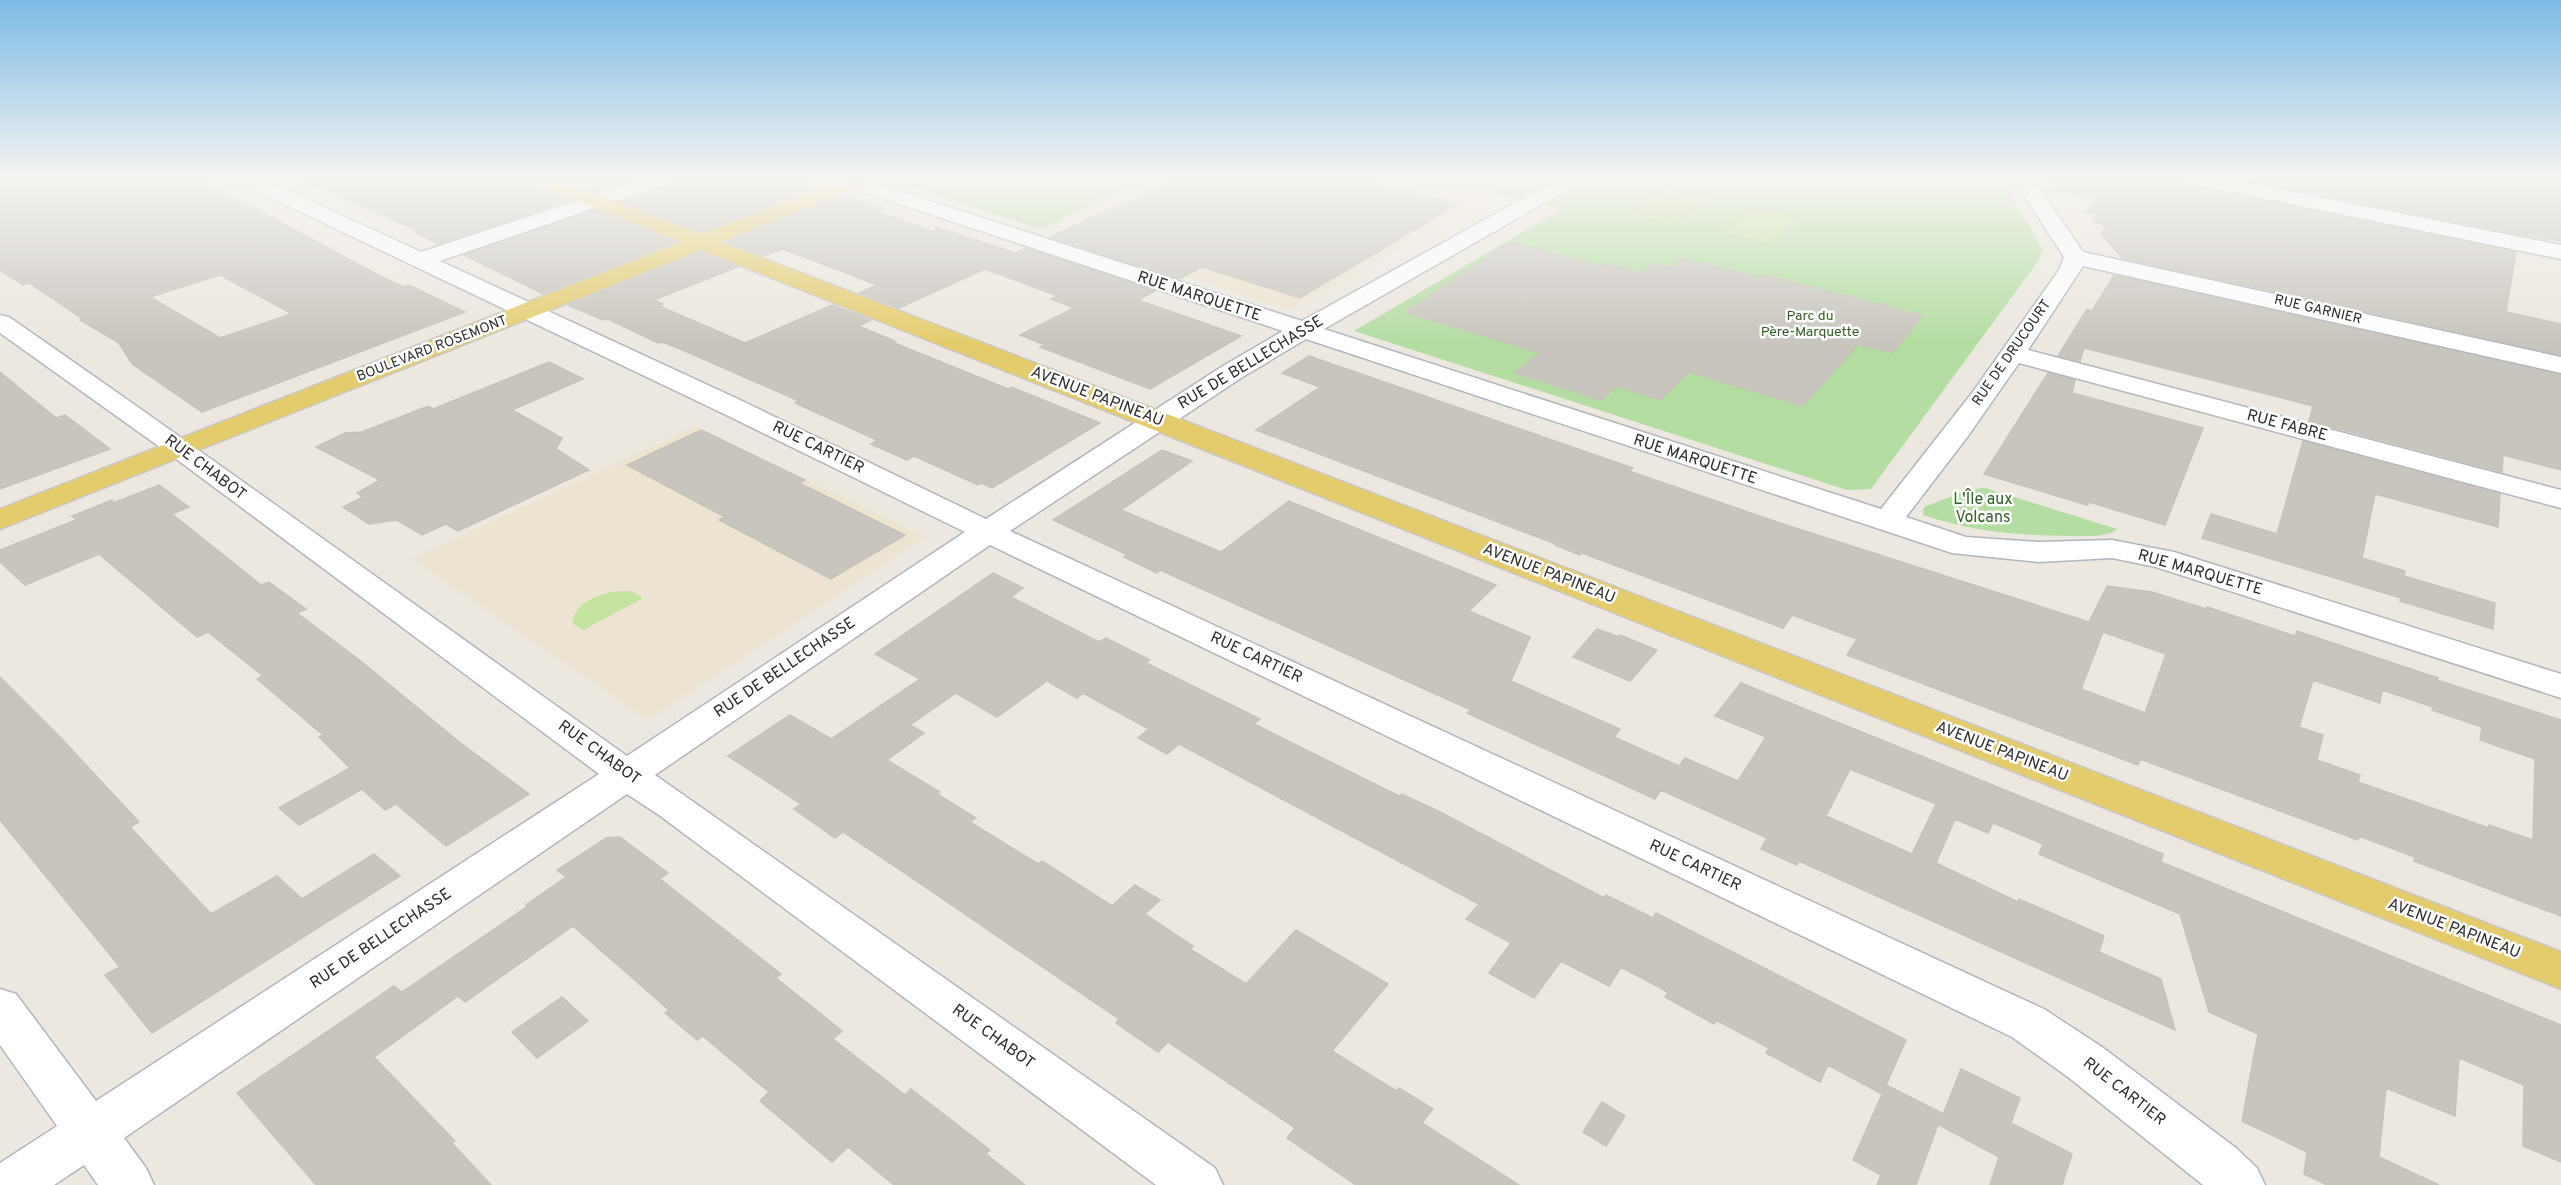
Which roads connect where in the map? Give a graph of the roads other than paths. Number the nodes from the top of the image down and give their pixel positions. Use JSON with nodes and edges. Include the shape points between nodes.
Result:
{"nodes":[{"id":1,"x":364,"y":233,"type":"edge"},
{"id":2,"x":500,"y":233,"type":"edge"},
{"id":3,"x":678,"y":233,"type":"edge"},
{"id":4,"x":726,"y":233,"type":"edge"},
{"id":5,"x":1013,"y":233,"type":"edge"},
{"id":6,"x":1476,"y":233,"type":"edge"},
{"id":7,"x":2059,"y":233,"type":"edge"},
{"id":8,"x":2468,"y":233,"type":"edge"},
{"id":9,"x":703,"y":243,"type":"junction"},
{"id":10,"x":2561,"y":252,"type":"edge"},
{"id":11,"x":2075,"y":257,"type":"junction"},
{"id":12,"x":421,"y":260,"type":"junction"},
{"id":13,"x":528,"y":311,"type":"junction"},
{"id":14,"x":0,"y":322,"type":"edge"},
{"id":15,"x":1302,"y":331,"type":"junction"},
{"id":16,"x":2013,"y":354,"type":"junction"},
{"id":17,"x":2561,"y":365,"type":"edge"},
{"id":18,"x":1158,"y":420,"type":"junction"},
{"id":19,"x":182,"y":449,"type":"junction"},
{"id":20,"x":2561,"y":498,"type":"edge"},
{"id":21,"x":0,"y":520,"type":"edge"},
{"id":22,"x":1887,"y":522,"type":"junction"},
{"id":23,"x":988,"y":532,"type":"junction"},
{"id":24,"x":2561,"y":686,"type":"edge"},
{"id":25,"x":627,"y":775,"type":"junction"},
{"id":26,"x":2561,"y":971,"type":"edge"},
{"id":27,"x":0,"y":1008,"type":"edge"},
{"id":28,"x":89,"y":1134,"type":"junction"},
{"id":29,"x":11,"y":1185,"type":"edge"},
{"id":30,"x":128,"y":1185,"type":"edge"},
{"id":31,"x":1197,"y":1185,"type":"edge"},
{"id":32,"x":2239,"y":1185,"type":"edge"}],
"edges":[{"from":1,"to":12,"type":"street","name":"RUE CARTIER"},
{"from":2,"to":12,"type":"street"},
{"from":3,"to":9,"type":"main road","name":"AVENUE PAPINEAU"},
{"from":4,"to":9,"type":"main road","name":"BOULEVARD ROSEMONT"},
{"from":5,"to":15,"type":"street","name":"RUE MARQUETTE"},
{"from":6,"to":15,"type":"street","name":"RUE DE BELLECHASSE"},
{"from":7,"to":11,"type":"street"},
{"from":8,"to":10,"type":"street"},
{"from":9,"to":13,"type":"main road","name":"BOULEVARD ROSEMONT"},
{"from":9,"to":18,"type":"main road","name":"AVENUE PAPINEAU"},
{"from":11,"to":16,"type":"street","name":"RUE DE DRUCOURT"},
{"from":11,"to":17,"type":"street","name":"RUE GARNIER"},
{"from":12,"to":13,"type":"street","name":"RUE CARTIER"},
{"from":13,"to":19,"type":"main road","name":"BOULEVARD ROSEMONT"},
{"from":13,"to":23,"type":"street","name":"RUE CARTIER"},
{"from":14,"to":19,"type":"street","name":"RUE CHABOT"},
{"from":15,"to":18,"type":"street","name":"RUE DE BELLECHASSE"},
{"from":15,"to":22,"type":"street","name":"RUE MARQUETTE"},
{"from":16,"to":20,"type":"street","name":"RUE FABRE"},
{"from":16,"to":22,"type":"street","name":"RUE DE DRUCOURT","via":[[1931,469]]},
{"from":18,"to":23,"type":"street","name":"RUE DE BELLECHASSE"},
{"from":18,"to":26,"type":"main road","name":"AVENUE PAPINEAU"},
{"from":19,"to":21,"type":"main road","name":"BOULEVARD ROSEMONT"},
{"from":19,"to":25,"type":"street","name":"RUE CHABOT"},
{"from":22,"to":24,"type":"street","name":"RUE MARQUETTE","via":[[1963,546],[2038,552],[2112,549],[2163,559]]},
{"from":23,"to":25,"type":"street","name":"RUE DE BELLECHASSE"},
{"from":23,"to":32,"type":"street","name":"RUE CARTIER","via":[[2028,1023],[2085,1062]]},
{"from":25,"to":28,"type":"street","name":"RUE DE BELLECHASSE"},
{"from":25,"to":31,"type":"street","name":"RUE CHABOT"},
{"from":27,"to":28,"type":"street"},
{"from":28,"to":29,"type":"street","name":"RUE DE BELLECHASSE"},
{"from":28,"to":30,"type":"street"}]}
